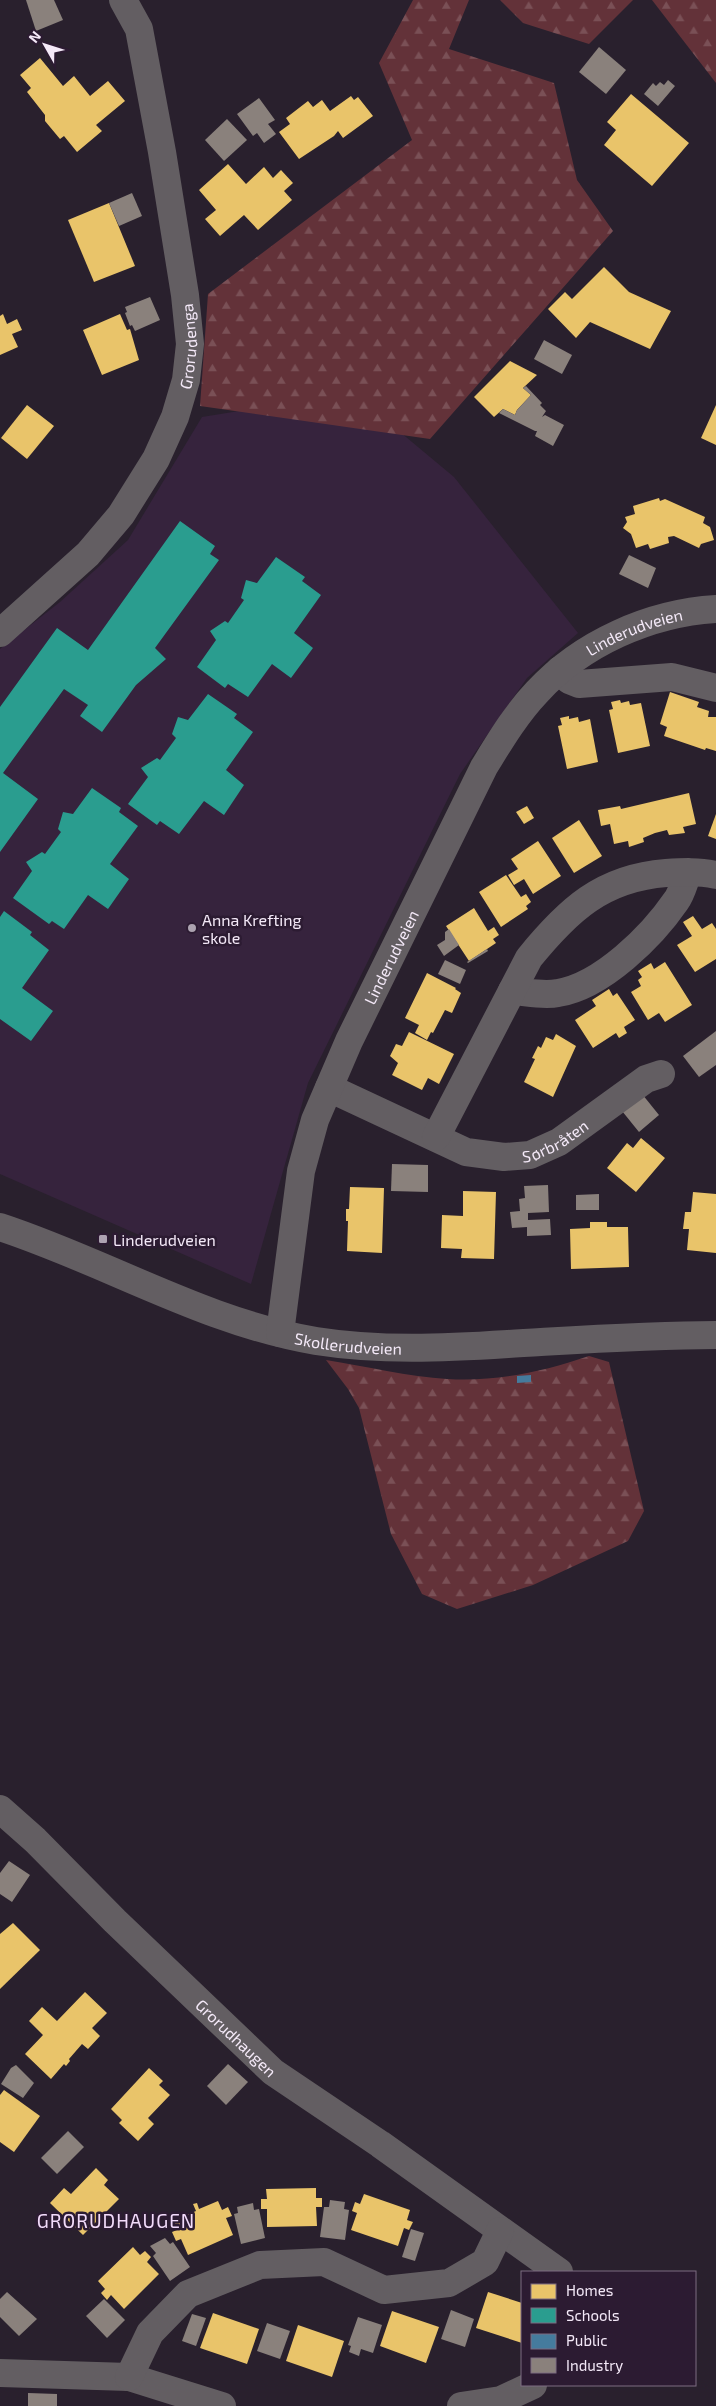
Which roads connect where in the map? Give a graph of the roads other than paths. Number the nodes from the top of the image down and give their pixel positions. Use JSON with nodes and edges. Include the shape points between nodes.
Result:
{"nodes":[{"id":1,"x":123,"y":0,"type":"edge"},
{"id":2,"x":716,"y":609,"type":"edge"},
{"id":3,"x":0,"y":633,"type":"edge"},
{"id":4,"x":560,"y":670,"type":"junction"},
{"id":5,"x":716,"y":688,"type":"edge"},
{"id":6,"x":688,"y":872,"type":"junction"},
{"id":7,"x":716,"y":875,"type":"edge"},
{"id":8,"x":512,"y":990,"type":"junction"},
{"id":9,"x":661,"y":1074,"type":"dead end"},
{"id":10,"x":329,"y":1088,"type":"junction"},
{"id":11,"x":436,"y":1137,"type":"junction"},
{"id":12,"x":0,"y":1227,"type":"edge"},
{"id":13,"x":280,"y":1333,"type":"junction"},
{"id":14,"x":716,"y":1335,"type":"edge"},
{"id":15,"x":0,"y":1809,"type":"edge"},
{"id":16,"x":500,"y":2231,"type":"junction"},
{"id":17,"x":558,"y":2271,"type":"edge"},
{"id":18,"x":0,"y":2373,"type":"edge"},
{"id":19,"x":129,"y":2377,"type":"junction"},
{"id":20,"x":531,"y":2386,"type":"edge"},
{"id":21,"x":222,"y":2406,"type":"edge"},
{"id":22,"x":461,"y":2406,"type":"edge"}],
"edges":[{"from":1,"to":3,"type":"street","name":"Grorudenga","via":[[139,29],[162,152],[186,303],[190,344],[186,380],[175,417],[156,459],[121,515],[88,554]]},
{"from":2,"to":4,"type":"street","name":"Linderudveien","via":[[666,616],[622,631]]},
{"from":4,"to":5,"type":"street","name":"Linderudveien","via":[[569,680],[579,684],[672,676]]},
{"from":4,"to":10,"type":"street","name":"Linderudveien","via":[[536,692],[484,766]]},
{"from":6,"to":7,"type":"street"},
{"from":6,"to":8,"type":"street","via":[[641,875],[606,887],[576,908],[550,933],[529,958]]},
{"from":6,"to":8,"type":"street","via":[[678,899],[655,929],[623,958],[584,985],[559,993]]},
{"from":8,"to":11,"type":"street"},
{"from":9,"to":11,"type":"street","name":"Sørbråten","via":[[646,1079],[558,1142],[530,1154],[482,1156]]},
{"from":10,"to":11,"type":"street","name":"Sørbråten"},
{"from":10,"to":13,"type":"street","name":"Linderudveien","via":[[315,1120],[301,1171]]},
{"from":12,"to":13,"type":"street","name":"Skollerudveien","via":[[207,1311]]},
{"from":13,"to":14,"type":"street","name":"Skollerudveien","via":[[317,1341],[370,1346],[443,1348]]},
{"from":15,"to":16,"type":"street","name":"Grorudhaugen","via":[[274,2072]]},
{"from":16,"to":17,"type":"street","name":"Grorudhaugen"},
{"from":16,"to":19,"type":"street","via":[[485,2262],[449,2283],[384,2290],[324,2262],[260,2265],[188,2294],[150,2334]]},
{"from":18,"to":19,"type":"street"},
{"from":19,"to":21,"type":"street"},
{"from":20,"to":22,"type":"street","via":[[501,2400]]}]}
